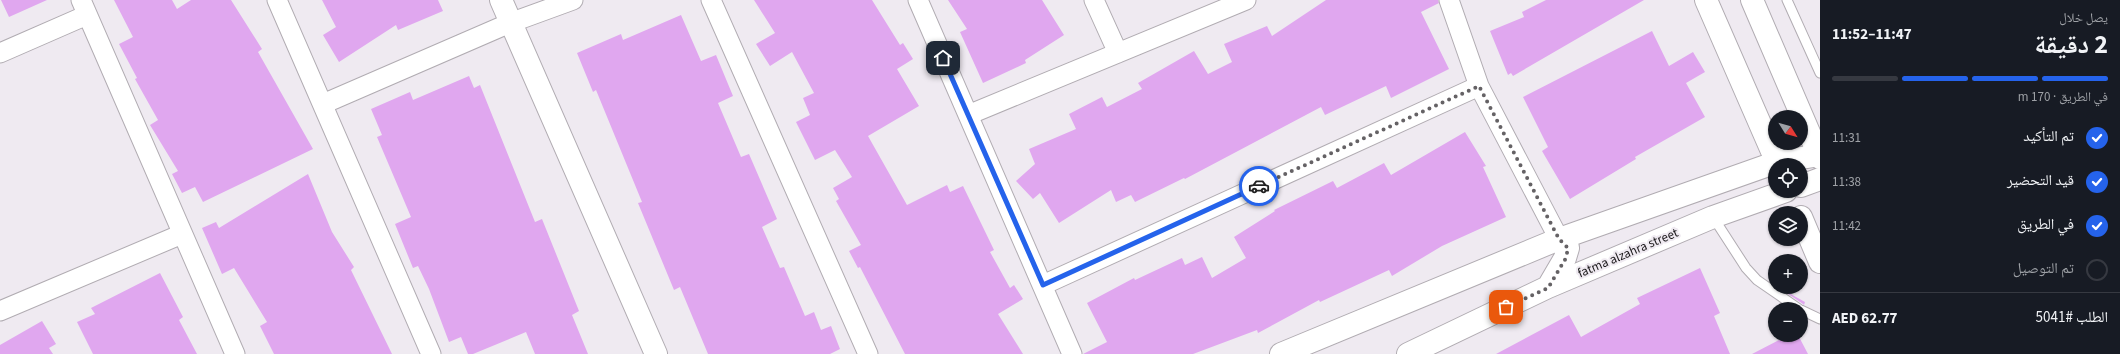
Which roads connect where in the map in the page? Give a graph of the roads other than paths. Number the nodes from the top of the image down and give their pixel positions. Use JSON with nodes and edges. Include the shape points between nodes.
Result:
{"nodes":[{"id":1,"x":277,"y":0,"type":"edge"},
{"id":2,"x":501,"y":0,"type":"edge"},
{"id":3,"x":573,"y":0,"type":"edge"},
{"id":4,"x":711,"y":0,"type":"edge"},
{"id":5,"x":918,"y":0,"type":"edge"},
{"id":6,"x":1094,"y":0,"type":"edge"},
{"id":7,"x":1246,"y":0,"type":"edge"},
{"id":8,"x":1449,"y":0,"type":"edge"},
{"id":9,"x":1706,"y":0,"type":"edge"},
{"id":10,"x":1752,"y":0,"type":"edge"},
{"id":11,"x":1787,"y":0,"type":"edge"},
{"id":12,"x":84,"y":7,"type":"edge"},
{"id":13,"x":510,"y":23,"type":"junction"},
{"id":14,"x":0,"y":53,"type":"edge"},
{"id":15,"x":1118,"y":53,"type":"junction"},
{"id":16,"x":1820,"y":73,"type":"edge"},
{"id":17,"x":1479,"y":86,"type":"junction"},
{"id":18,"x":323,"y":104,"type":"junction"},
{"id":19,"x":968,"y":115,"type":"junction"},
{"id":20,"x":1820,"y":156,"type":"edge"},
{"id":21,"x":1775,"y":158,"type":"edge"},
{"id":22,"x":1808,"y":158,"type":"edge"},
{"id":23,"x":1768,"y":167,"type":"edge"},
{"id":24,"x":1820,"y":179,"type":"edge"},
{"id":25,"x":1808,"y":183,"type":"edge"},
{"id":26,"x":1768,"y":197,"type":"edge"},
{"id":27,"x":1713,"y":217,"type":"junction"},
{"id":28,"x":182,"y":234,"type":"junction"},
{"id":29,"x":1808,"y":234,"type":"edge"},
{"id":30,"x":1559,"y":239,"type":"junction"},
{"id":31,"x":1820,"y":262,"type":"edge"},
{"id":32,"x":1043,"y":285,"type":"junction"},
{"id":33,"x":1548,"y":288,"type":"junction"},
{"id":34,"x":1790,"y":302,"type":"edge"},
{"id":35,"x":0,"y":311,"type":"edge"},
{"id":36,"x":1808,"y":313,"type":"edge"},
{"id":37,"x":1820,"y":319,"type":"edge"},
{"id":38,"x":235,"y":354,"type":"edge"},
{"id":39,"x":431,"y":354,"type":"edge"},
{"id":40,"x":656,"y":354,"type":"edge"},
{"id":41,"x":868,"y":354,"type":"edge"},
{"id":42,"x":1072,"y":354,"type":"edge"},
{"id":43,"x":1281,"y":354,"type":"edge"},
{"id":44,"x":1408,"y":354,"type":"edge"}],
"edges":[{"from":1,"to":18,"type":"street"},
{"from":2,"to":13,"type":"street"},
{"from":3,"to":13,"type":"street"},
{"from":4,"to":41,"type":"street"},
{"from":5,"to":19,"type":"street"},
{"from":6,"to":15,"type":"street"},
{"from":7,"to":15,"type":"street"},
{"from":8,"to":17,"type":"street"},
{"from":9,"to":21,"type":"street"},
{"from":10,"to":20,"type":"street"},
{"from":11,"to":16,"type":"lane"},
{"from":12,"to":14,"type":"street"},
{"from":12,"to":28,"type":"street"},
{"from":13,"to":18,"type":"street"},
{"from":13,"to":40,"type":"street"},
{"from":15,"to":19,"type":"street"},
{"from":17,"to":30,"type":"street"},
{"from":17,"to":32,"type":"street"},
{"from":18,"to":39,"type":"street"},
{"from":19,"to":32,"type":"street"},
{"from":20,"to":22,"type":"street"},
{"from":23,"to":30,"type":"street"},
{"from":24,"to":25,"type":"street"},
{"from":26,"to":27,"type":"street","name":"fatma alzahra street"},
{"from":27,"to":33,"type":"street","name":"fatma alzahra street"},
{"from":27,"to":34,"type":"lane","via":[[1746,268],[1758,280]]},
{"from":28,"to":35,"type":"street"},
{"from":28,"to":38,"type":"street"},
{"from":29,"to":31,"type":"street"},
{"from":30,"to":33,"type":"street","via":[[1568,248],[1566,258]]},
{"from":30,"to":43,"type":"street"},
{"from":32,"to":42,"type":"street"},
{"from":33,"to":44,"type":"street","name":"fatma alzahra street"},
{"from":36,"to":37,"type":"lane"}]}
